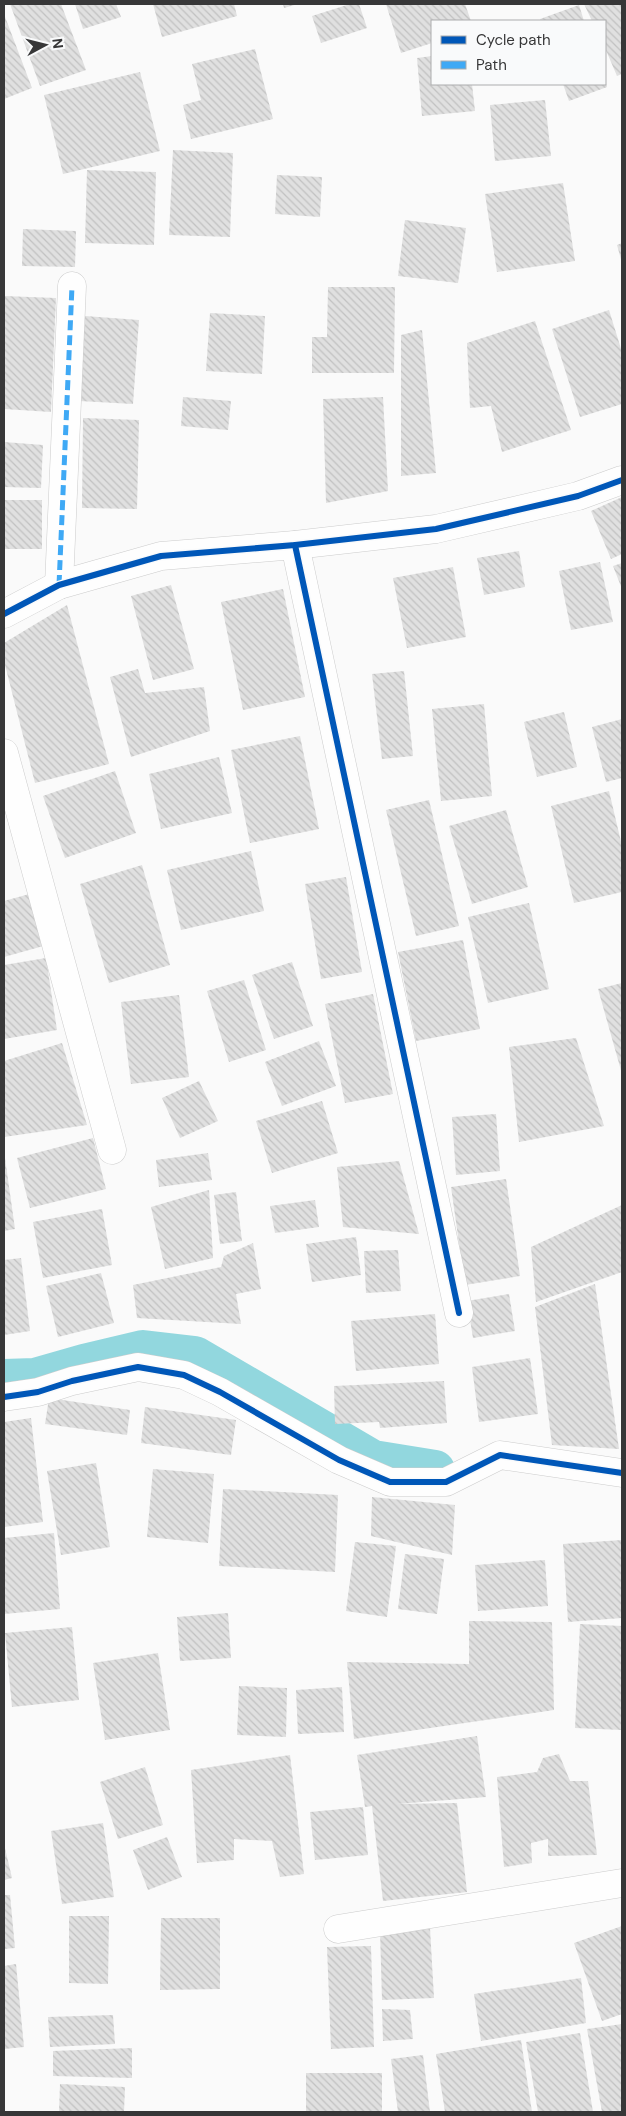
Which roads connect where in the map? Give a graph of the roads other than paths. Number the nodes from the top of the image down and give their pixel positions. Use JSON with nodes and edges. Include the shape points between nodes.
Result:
{"nodes":[{"id":1,"x":72,"y":286,"type":"dead end"},
{"id":2,"x":622,"y":480,"type":"edge"},
{"id":3,"x":295,"y":545,"type":"junction"},
{"id":4,"x":59,"y":585,"type":"junction"},
{"id":5,"x":4,"y":614,"type":"edge"},
{"id":6,"x":4,"y":753,"type":"edge"},
{"id":7,"x":112,"y":1150,"type":"dead end"},
{"id":8,"x":458,"y":1313,"type":"dead end"},
{"id":9,"x":4,"y":1397,"type":"edge"},
{"id":10,"x":622,"y":1473,"type":"edge"},
{"id":11,"x":622,"y":1883,"type":"edge"},
{"id":12,"x":338,"y":1929,"type":"dead end"}],
"edges":[{"from":1,"to":4,"type":"street"},
{"from":2,"to":3,"type":"street","via":[[578,496],[436,529]]},
{"from":3,"to":4,"type":"street","via":[[161,556]]},
{"from":3,"to":8,"type":"street"},
{"from":4,"to":5,"type":"street"},
{"from":6,"to":7,"type":"street"},
{"from":9,"to":10,"type":"street","via":[[38,1392],[138,1367],[184,1375],[339,1460],[390,1482],[446,1482],[500,1455]]},
{"from":11,"to":12,"type":"street"}]}
